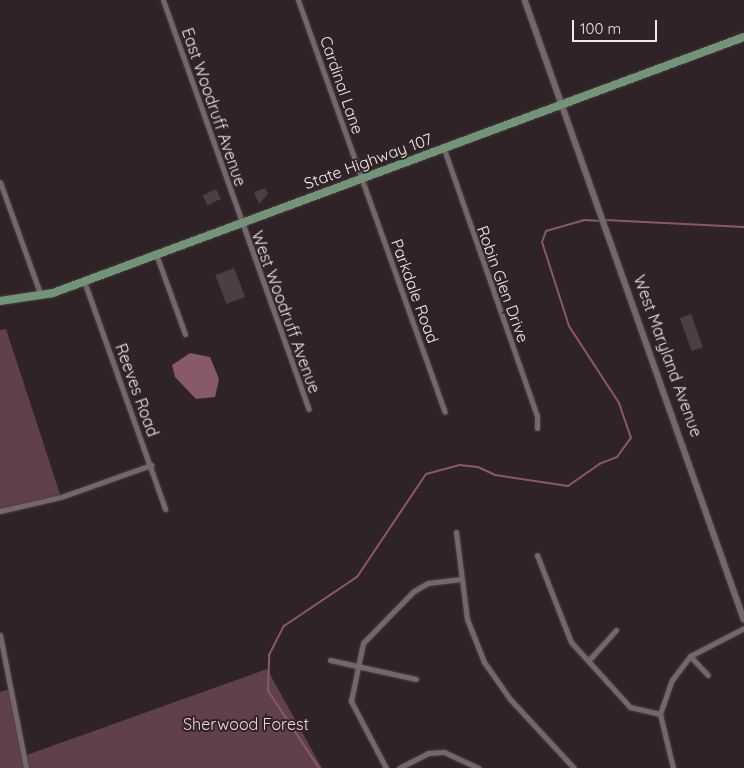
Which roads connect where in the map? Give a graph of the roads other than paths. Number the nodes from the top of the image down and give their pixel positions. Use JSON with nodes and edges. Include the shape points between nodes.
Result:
{"nodes":[{"id":1,"x":163,"y":0,"type":"edge"},
{"id":2,"x":298,"y":0,"type":"edge"},
{"id":3,"x":525,"y":0,"type":"edge"},
{"id":4,"x":740,"y":38,"type":"edge"},
{"id":5,"x":563,"y":104,"type":"junction"},
{"id":6,"x":444,"y":149,"type":"junction"},
{"id":7,"x":361,"y":178,"type":"junction"},
{"id":8,"x":0,"y":182,"type":"edge"},
{"id":9,"x":241,"y":222,"type":"junction"},
{"id":10,"x":156,"y":254,"type":"junction"},
{"id":11,"x":84,"y":281,"type":"junction"},
{"id":12,"x":41,"y":297,"type":"junction"},
{"id":13,"x":0,"y":302,"type":"edge"},
{"id":14,"x":186,"y":334,"type":"dead end"},
{"id":15,"x":308,"y":409,"type":"dead end"},
{"id":16,"x":445,"y":412,"type":"dead end"},
{"id":17,"x":537,"y":428,"type":"dead end"},
{"id":18,"x":151,"y":465,"type":"junction"},
{"id":19,"x":165,"y":509,"type":"dead end"},
{"id":20,"x":0,"y":511,"type":"edge"},
{"id":21,"x":456,"y":532,"type":"dead end"},
{"id":22,"x":537,"y":555,"type":"dead end"},
{"id":23,"x":461,"y":579,"type":"junction"},
{"id":24,"x":744,"y":619,"type":"edge"},
{"id":25,"x":744,"y":628,"type":"edge"},
{"id":26,"x":616,"y":630,"type":"dead end"},
{"id":27,"x":0,"y":635,"type":"edge"},
{"id":28,"x":690,"y":656,"type":"junction"},
{"id":29,"x":330,"y":660,"type":"dead end"},
{"id":30,"x":588,"y":661,"type":"junction"},
{"id":31,"x":358,"y":667,"type":"junction"},
{"id":32,"x":708,"y":675,"type":"dead end"},
{"id":33,"x":416,"y":679,"type":"dead end"},
{"id":34,"x":660,"y":714,"type":"junction"},
{"id":35,"x":26,"y":768,"type":"edge"},
{"id":36,"x":386,"y":768,"type":"edge"},
{"id":37,"x":399,"y":768,"type":"edge"},
{"id":38,"x":478,"y":768,"type":"edge"},
{"id":39,"x":574,"y":768,"type":"edge"},
{"id":40,"x":672,"y":768,"type":"edge"}],
"edges":[{"from":1,"to":9,"type":"street","name":"East Woodruff Avenue"},
{"from":2,"to":7,"type":"street","name":"Cardinal Lane"},
{"from":3,"to":5,"type":"street","name":"West Maryland Avenue"},
{"from":4,"to":5,"type":"main road","name":"State Highway 107"},
{"from":5,"to":6,"type":"main road","name":"State Highway 107"},
{"from":5,"to":24,"type":"street","name":"West Maryland Avenue"},
{"from":6,"to":7,"type":"main road","name":"State Highway 107"},
{"from":6,"to":17,"type":"street","name":"Robin Glen Drive","via":[[537,416]]},
{"from":7,"to":9,"type":"main road","name":"State Highway 107"},
{"from":7,"to":16,"type":"street","name":"Parkdale Road"},
{"from":8,"to":12,"type":"street"},
{"from":9,"to":10,"type":"main road","name":"State Highway 107"},
{"from":9,"to":15,"type":"street","name":"West Woodruff Avenue"},
{"from":10,"to":11,"type":"main road","name":"State Highway 107"},
{"from":10,"to":14,"type":"street"},
{"from":11,"to":12,"type":"main road","name":"State Highway 107"},
{"from":11,"to":18,"type":"street","name":"Reeves Road"},
{"from":12,"to":13,"type":"main road","name":"State Highway 107"},
{"from":18,"to":19,"type":"street","name":"Reeves Road"},
{"from":18,"to":20,"type":"street","via":[[61,497]]},
{"from":21,"to":23,"type":"street"},
{"from":22,"to":30,"type":"street","via":[[563,629]]},
{"from":23,"to":31,"type":"street","via":[[428,583],[414,591],[370,632]]},
{"from":23,"to":39,"type":"street","via":[[468,619],[484,662],[510,699]]},
{"from":25,"to":28,"type":"street"},
{"from":26,"to":30,"type":"street"},
{"from":27,"to":35,"type":"street"},
{"from":28,"to":32,"type":"street"},
{"from":28,"to":34,"type":"street","via":[[672,680]]},
{"from":29,"to":31,"type":"street"},
{"from":30,"to":34,"type":"street","via":[[630,706]]},
{"from":31,"to":33,"type":"street"},
{"from":31,"to":36,"type":"street","via":[[351,701]]},
{"from":34,"to":40,"type":"street"},
{"from":37,"to":38,"type":"street","via":[[428,753],[444,752]]}]}
